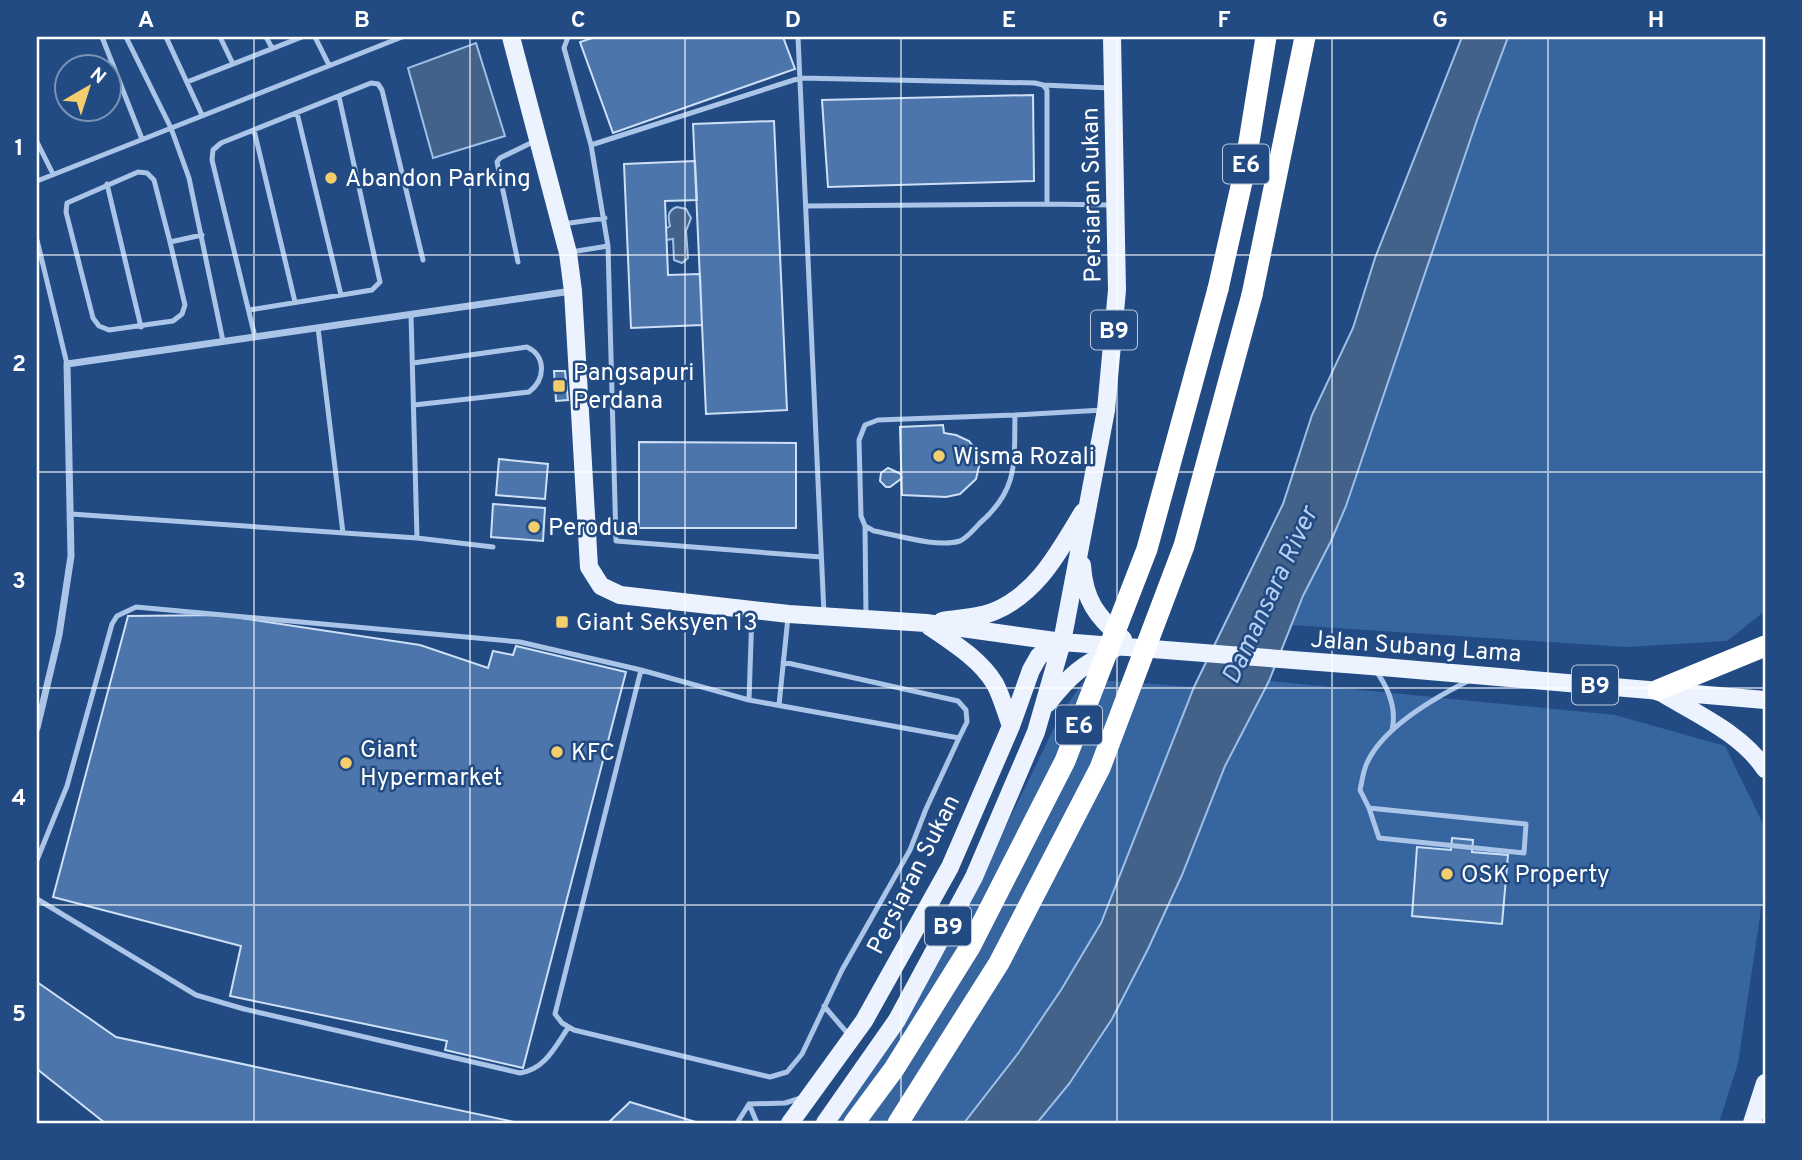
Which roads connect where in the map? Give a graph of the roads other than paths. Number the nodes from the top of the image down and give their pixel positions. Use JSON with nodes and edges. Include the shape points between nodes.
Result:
{"nodes":[{"id":1,"x":102,"y":37,"type":"edge"},
{"id":2,"x":126,"y":37,"type":"edge"},
{"id":3,"x":166,"y":37,"type":"edge"},
{"id":4,"x":220,"y":37,"type":"edge"},
{"id":5,"x":266,"y":37,"type":"edge"},
{"id":6,"x":302,"y":37,"type":"edge"},
{"id":7,"x":315,"y":37,"type":"edge"},
{"id":8,"x":402,"y":37,"type":"edge"},
{"id":9,"x":511,"y":37,"type":"edge"},
{"id":10,"x":568,"y":37,"type":"edge"},
{"id":11,"x":797,"y":37,"type":"edge"},
{"id":12,"x":1112,"y":37,"type":"edge"},
{"id":13,"x":1266,"y":37,"type":"edge"},
{"id":14,"x":1307,"y":37,"type":"edge"},
{"id":15,"x":272,"y":48,"type":"junction"},
{"id":16,"x":233,"y":64,"type":"junction"},
{"id":17,"x":330,"y":65,"type":"junction"},
{"id":18,"x":800,"y":78,"type":"junction"},
{"id":19,"x":187,"y":82,"type":"junction"},
{"id":20,"x":1042,"y":85,"type":"junction"},
{"id":21,"x":1114,"y":88,"type":"junction"},
{"id":22,"x":339,"y":97,"type":"junction"},
{"id":23,"x":297,"y":113,"type":"junction"},
{"id":24,"x":202,"y":115,"type":"junction"},
{"id":25,"x":171,"y":128,"type":"junction"},
{"id":26,"x":254,"y":130,"type":"junction"},
{"id":27,"x":142,"y":139,"type":"junction"},
{"id":28,"x":538,"y":140,"type":"junction"},
{"id":29,"x":37,"y":142,"type":"edge"},
{"id":30,"x":591,"y":145,"type":"junction"},
{"id":31,"x":53,"y":174,"type":"junction"},
{"id":32,"x":37,"y":181,"type":"edge"},
{"id":33,"x":107,"y":184,"type":"junction"},
{"id":34,"x":1047,"y":204,"type":"junction"},
{"id":35,"x":806,"y":206,"type":"junction"},
{"id":36,"x":1116,"y":206,"type":"junction"},
{"id":37,"x":604,"y":219,"type":"junction"},
{"id":38,"x":561,"y":224,"type":"junction"},
{"id":39,"x":202,"y":235,"type":"junction"},
{"id":40,"x":37,"y":240,"type":"edge"},
{"id":41,"x":170,"y":242,"type":"junction"},
{"id":42,"x":607,"y":246,"type":"junction"},
{"id":43,"x":568,"y":253,"type":"junction"},
{"id":44,"x":423,"y":260,"type":"dead end"},
{"id":45,"x":518,"y":262,"type":"dead end"},
{"id":46,"x":573,"y":291,"type":"junction"},
{"id":47,"x":341,"y":295,"type":"junction"},
{"id":48,"x":295,"y":302,"type":"junction"},
{"id":49,"x":248,"y":310,"type":"junction"},
{"id":50,"x":411,"y":314,"type":"junction"},
{"id":51,"x":141,"y":327,"type":"junction"},
{"id":52,"x":318,"y":328,"type":"junction"},
{"id":53,"x":255,"y":337,"type":"junction"},
{"id":54,"x":223,"y":341,"type":"junction"},
{"id":55,"x":412,"y":363,"type":"junction"},
{"id":56,"x":67,"y":364,"type":"junction"},
{"id":57,"x":414,"y":405,"type":"junction"},
{"id":58,"x":1106,"y":410,"type":"junction"},
{"id":59,"x":1016,"y":415,"type":"junction"},
{"id":60,"x":1090,"y":500,"type":"junction"},
{"id":61,"x":71,"y":514,"type":"junction"},
{"id":62,"x":865,"y":526,"type":"junction"},
{"id":63,"x":343,"y":533,"type":"junction"},
{"id":64,"x":417,"y":538,"type":"junction"},
{"id":65,"x":1081,"y":544,"type":"junction"},
{"id":66,"x":493,"y":547,"type":"dead end"},
{"id":67,"x":821,"y":557,"type":"junction"},
{"id":68,"x":752,"y":610,"type":"junction"},
{"id":69,"x":789,"y":614,"type":"junction"},
{"id":70,"x":824,"y":617,"type":"junction"},
{"id":71,"x":866,"y":619,"type":"junction"},
{"id":72,"x":926,"y":624,"type":"junction"},
{"id":73,"x":1062,"y":642,"type":"junction"},
{"id":74,"x":1765,"y":646,"type":"edge"},
{"id":75,"x":1126,"y":648,"type":"junction"},
{"id":76,"x":783,"y":662,"type":"junction"},
{"id":77,"x":1371,"y":666,"type":"junction"},
{"id":78,"x":641,"y":670,"type":"junction"},
{"id":79,"x":1480,"y":675,"type":"junction"},
{"id":80,"x":1658,"y":690,"type":"junction"},
{"id":81,"x":749,"y":700,"type":"junction"},
{"id":82,"x":1765,"y":700,"type":"edge"},
{"id":83,"x":779,"y":705,"type":"junction"},
{"id":84,"x":1042,"y":712,"type":"junction"},
{"id":85,"x":1011,"y":726,"type":"junction"},
{"id":86,"x":37,"y":728,"type":"edge"},
{"id":87,"x":1392,"y":730,"type":"junction"},
{"id":88,"x":959,"y":738,"type":"junction"},
{"id":89,"x":1765,"y":769,"type":"edge"},
{"id":90,"x":1369,"y":808,"type":"junction"},
{"id":91,"x":37,"y":860,"type":"edge"},
{"id":92,"x":37,"y":899,"type":"edge"},
{"id":93,"x":824,"y":1006,"type":"junction"},
{"id":94,"x":568,"y":1028,"type":"junction"},
{"id":95,"x":852,"y":1037,"type":"junction"},
{"id":96,"x":1765,"y":1083,"type":"edge"},
{"id":97,"x":815,"y":1088,"type":"junction"},
{"id":98,"x":750,"y":1104,"type":"junction"},
{"id":99,"x":737,"y":1123,"type":"edge"},
{"id":100,"x":757,"y":1123,"type":"edge"},
{"id":101,"x":790,"y":1123,"type":"edge"},
{"id":102,"x":825,"y":1123,"type":"edge"},
{"id":103,"x":854,"y":1123,"type":"edge"},
{"id":104,"x":898,"y":1123,"type":"edge"},
{"id":105,"x":1752,"y":1123,"type":"edge"}],
"edges":[{"from":1,"to":27,"type":"lane"},
{"from":2,"to":25,"type":"lane"},
{"from":3,"to":19,"type":"lane"},
{"from":4,"to":16,"type":"lane"},
{"from":5,"to":15,"type":"lane"},
{"from":6,"to":15,"type":"lane"},
{"from":7,"to":17,"type":"lane"},
{"from":8,"to":17,"type":"lane"},
{"from":9,"to":28,"type":"main road"},
{"from":10,"to":30,"type":"lane","via":[[564,48]]},
{"from":11,"to":18,"type":"lane"},
{"from":12,"to":21,"type":"main road","name":"Persiaran Sukan","number":"B9"},
{"from":13,"to":103,"type":"highway","number":"E6","bridge":true,"via":[[1244,173],[1218,289],[1147,549],[1065,761],[970,947],[894,1069]]},
{"from":14,"to":104,"type":"highway","number":"E6","bridge":true,"via":[[1252,295],[1184,546],[1100,768],[999,963]]},
{"from":15,"to":16,"type":"lane"},
{"from":16,"to":19,"type":"lane"},
{"from":17,"to":24,"type":"lane"},
{"from":18,"to":20,"type":"lane"},
{"from":18,"to":30,"type":"lane"},
{"from":18,"to":35,"type":"lane"},
{"from":19,"to":24,"type":"lane"},
{"from":20,"to":21,"type":"lane"},
{"from":20,"to":34,"type":"lane","via":[[1047,90]]},
{"from":21,"to":36,"type":"main road","name":"Persiaran Sukan","number":"B9"},
{"from":22,"to":23,"type":"lane"},
{"from":22,"to":44,"type":"lane","via":[[371,83],[382,90]]},
{"from":22,"to":47,"type":"lane","via":[[380,282],[372,289]]},
{"from":23,"to":26,"type":"lane"},
{"from":23,"to":47,"type":"lane"},
{"from":24,"to":25,"type":"lane"},
{"from":25,"to":27,"type":"lane"},
{"from":25,"to":39,"type":"lane"},
{"from":26,"to":48,"type":"lane"},
{"from":26,"to":49,"type":"lane","via":[[221,143],[213,150],[212,160]]},
{"from":27,"to":31,"type":"lane"},
{"from":28,"to":38,"type":"main road"},
{"from":28,"to":45,"type":"lane","via":[[497,162]]},
{"from":29,"to":31,"type":"lane"},
{"from":30,"to":37,"type":"lane"},
{"from":31,"to":32,"type":"lane"},
{"from":33,"to":41,"type":"lane","via":[[147,173],[154,180]]},
{"from":33,"to":51,"type":"lane"},
{"from":33,"to":51,"type":"lane","via":[[67,203],[65,212],[93,318],[109,330]]},
{"from":34,"to":35,"type":"lane"},
{"from":34,"to":36,"type":"lane"},
{"from":35,"to":67,"type":"lane"},
{"from":36,"to":58,"type":"main road","name":"Persiaran Sukan","number":"B9","via":[[1117,290]]},
{"from":37,"to":38,"type":"lane"},
{"from":37,"to":42,"type":"lane"},
{"from":38,"to":43,"type":"main road"},
{"from":39,"to":41,"type":"lane"},
{"from":39,"to":54,"type":"lane"},
{"from":40,"to":56,"type":"lane"},
{"from":41,"to":51,"type":"lane","via":[[185,305],[182,314],[173,321]]},
{"from":42,"to":43,"type":"lane"},
{"from":42,"to":67,"type":"lane","via":[[616,541]]},
{"from":43,"to":46,"type":"main road"},
{"from":46,"to":50,"type":"street"},
{"from":46,"to":68,"type":"main road","via":[[589,567],[601,586],[620,595]]},
{"from":47,"to":48,"type":"lane"},
{"from":48,"to":49,"type":"lane"},
{"from":49,"to":53,"type":"lane"},
{"from":50,"to":52,"type":"street"},
{"from":50,"to":55,"type":"lane"},
{"from":52,"to":53,"type":"street"},
{"from":52,"to":63,"type":"lane"},
{"from":53,"to":54,"type":"street"},
{"from":54,"to":56,"type":"street"},
{"from":55,"to":57,"type":"lane"},
{"from":55,"to":57,"type":"lane","via":[[527,347],[536,351],[542,363],[536,387],[529,391]]},
{"from":56,"to":61,"type":"street"},
{"from":57,"to":64,"type":"lane"},
{"from":58,"to":59,"type":"lane"},
{"from":58,"to":60,"type":"main road","name":"Persiaran Sukan","number":"B9"},
{"from":59,"to":62,"type":"lane","via":[[1014,472],[1008,490],[961,540],[932,542]]},
{"from":59,"to":62,"type":"lane","via":[[878,420],[865,425],[859,440]]},
{"from":60,"to":65,"type":"main road","name":"Persiaran Sukan","number":"B9"},
{"from":60,"to":72,"type":"main road","via":[[1051,565],[1025,594],[993,612]]},
{"from":61,"to":63,"type":"lane"},
{"from":61,"to":86,"type":"street","via":[[71,556],[61,622]]},
{"from":62,"to":71,"type":"lane"},
{"from":63,"to":64,"type":"lane"},
{"from":64,"to":66,"type":"lane"},
{"from":65,"to":73,"type":"main road","name":"Persiaran Sukan","number":"B9"},
{"from":65,"to":75,"type":"main road","via":[[1088,599]]},
{"from":67,"to":70,"type":"lane"},
{"from":68,"to":69,"type":"main road"},
{"from":68,"to":81,"type":"lane"},
{"from":69,"to":70,"type":"main road"},
{"from":69,"to":76,"type":"lane"},
{"from":70,"to":71,"type":"main road"},
{"from":71,"to":72,"type":"main road"},
{"from":72,"to":73,"type":"main road","name":"Jalan Subang Lama"},
{"from":72,"to":85,"type":"main road","via":[[981,667],[995,684]]},
{"from":73,"to":75,"type":"main road","name":"Jalan Subang Lama","number":"B9"},
{"from":73,"to":84,"type":"main road","name":"Persiaran Sukan","number":"B9"},
{"from":73,"to":85,"type":"main road","name":"Persiaran Sukan","number":"B9","via":[[1039,656]]},
{"from":74,"to":80,"type":"highway"},
{"from":75,"to":77,"type":"main road","name":"Jalan Subang Lama","number":"B9"},
{"from":75,"to":84,"type":"main road","via":[[1088,661],[1066,679]]},
{"from":76,"to":83,"type":"lane"},
{"from":76,"to":88,"type":"lane","via":[[958,701],[966,710],[967,722]]},
{"from":77,"to":79,"type":"main road","name":"Jalan Subang Lama","number":"B9"},
{"from":77,"to":87,"type":"lane","via":[[1392,700]]},
{"from":78,"to":81,"type":"lane"},
{"from":78,"to":91,"type":"lane","via":[[530,643],[136,607],[117,616],[109,632],[67,786]]},
{"from":78,"to":94,"type":"lane","via":[[555,1008]]},
{"from":79,"to":80,"type":"main road","name":"Jalan Subang Lama","number":"B9"},
{"from":79,"to":87,"type":"lane","via":[[1436,697]]},
{"from":80,"to":82,"type":"main road","name":"Jalan Subang Lama","number":"B9"},
{"from":80,"to":89,"type":"main road","via":[[1733,737]]},
{"from":81,"to":83,"type":"lane"},
{"from":83,"to":88,"type":"lane"},
{"from":84,"to":102,"type":"main road","name":"Persiaran Sukan","number":"B9","via":[[974,877],[897,1020]]},
{"from":85,"to":95,"type":"main road","name":"Persiaran Sukan","number":"B9","via":[[950,867]]},
{"from":87,"to":90,"type":"lane","via":[[1367,762],[1360,790]]},
{"from":88,"to":93,"type":"lane","via":[[910,850]]},
{"from":90,"to":90,"type":"lane","via":[[1379,838],[1524,853],[1526,824]]},
{"from":92,"to":94,"type":"lane","via":[[196,995],[244,1009],[520,1073],[547,1059]]},
{"from":93,"to":94,"type":"lane","via":[[802,1054],[787,1072],[770,1077]]},
{"from":93,"to":95,"type":"lane"},
{"from":95,"to":97,"type":"main road","name":"Persiaran Sukan","number":"B9"},
{"from":96,"to":105,"type":"main road"},
{"from":97,"to":98,"type":"lane","via":[[799,1100]]},
{"from":97,"to":101,"type":"main road","name":"Persiaran Sukan","number":"B9"},
{"from":98,"to":99,"type":"lane"},
{"from":98,"to":100,"type":"lane"}]}
